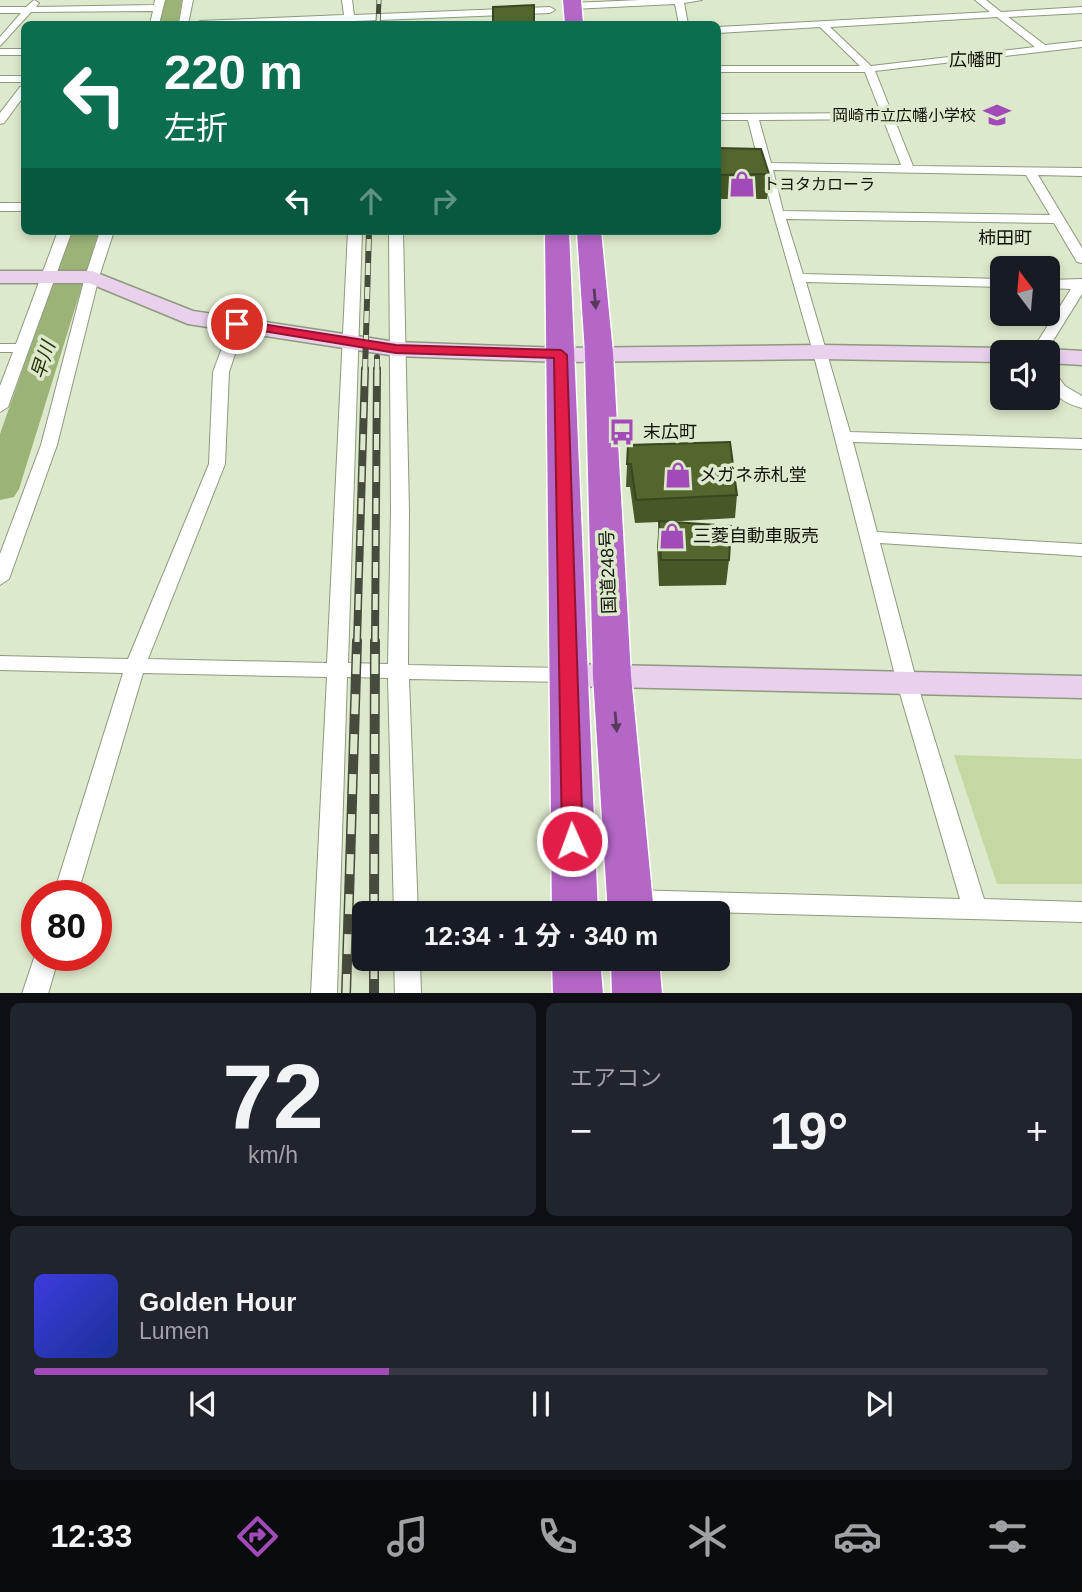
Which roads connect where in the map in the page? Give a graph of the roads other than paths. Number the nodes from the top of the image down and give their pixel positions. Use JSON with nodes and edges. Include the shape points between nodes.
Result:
{"nodes":[{"id":1,"x":37,"y":0,"type":"edge"},
{"id":2,"x":188,"y":0,"type":"edge"},
{"id":3,"x":347,"y":0,"type":"edge"},
{"id":4,"x":469,"y":0,"type":"edge"},
{"id":5,"x":679,"y":0,"type":"edge"},
{"id":6,"x":697,"y":0,"type":"edge"},
{"id":7,"x":980,"y":0,"type":"edge"},
{"id":8,"x":572,"y":3,"type":"edge"},
{"id":9,"x":159,"y":4,"type":"edge"},
{"id":10,"x":29,"y":9,"type":"junction"},
{"id":11,"x":0,"y":10,"type":"edge"},
{"id":12,"x":1082,"y":10,"type":"edge"},
{"id":13,"x":551,"y":12,"type":"edge"},
{"id":14,"x":999,"y":15,"type":"junction"},
{"id":15,"x":394,"y":17,"type":"edge"},
{"id":16,"x":468,"y":19,"type":"edge"},
{"id":17,"x":184,"y":21,"type":"edge"},
{"id":18,"x":349,"y":21,"type":"edge"},
{"id":19,"x":358,"y":21,"type":"edge"},
{"id":20,"x":574,"y":21,"type":"edge"},
{"id":21,"x":683,"y":21,"type":"edge"},
{"id":22,"x":822,"y":24,"type":"junction"},
{"id":23,"x":721,"y":30,"type":"edge"},
{"id":24,"x":5,"y":31,"type":"edge"},
{"id":25,"x":0,"y":43,"type":"edge"},
{"id":26,"x":1082,"y":44,"type":"edge"},
{"id":27,"x":1044,"y":49,"type":"junction"},
{"id":28,"x":0,"y":52,"type":"edge"},
{"id":29,"x":21,"y":52,"type":"edge"},
{"id":30,"x":721,"y":69,"type":"edge"},
{"id":31,"x":869,"y":69,"type":"junction"},
{"id":32,"x":0,"y":79,"type":"edge"},
{"id":33,"x":21,"y":79,"type":"edge"},
{"id":34,"x":21,"y":93,"type":"edge"},
{"id":35,"x":889,"y":116,"type":"junction"},
{"id":36,"x":721,"y":117,"type":"edge"},
{"id":37,"x":753,"y":117,"type":"junction"},
{"id":38,"x":0,"y":121,"type":"edge"},
{"id":39,"x":721,"y":166,"type":"edge"},
{"id":40,"x":766,"y":167,"type":"junction"},
{"id":41,"x":908,"y":169,"type":"junction"},
{"id":42,"x":1030,"y":171,"type":"junction"},
{"id":43,"x":1082,"y":172,"type":"edge"},
{"id":44,"x":0,"y":207,"type":"edge"},
{"id":45,"x":21,"y":207,"type":"edge"},
{"id":46,"x":778,"y":215,"type":"junction"},
{"id":47,"x":1057,"y":219,"type":"junction"},
{"id":48,"x":64,"y":235,"type":"edge"},
{"id":49,"x":106,"y":235,"type":"edge"},
{"id":50,"x":355,"y":235,"type":"edge"},
{"id":51,"x":396,"y":235,"type":"edge"},
{"id":52,"x":557,"y":235,"type":"edge"},
{"id":53,"x":589,"y":235,"type":"edge"},
{"id":54,"x":1082,"y":259,"type":"edge"},
{"id":55,"x":0,"y":277,"type":"edge"},
{"id":56,"x":48,"y":277,"type":"junction"},
{"id":57,"x":92,"y":277,"type":"junction"},
{"id":58,"x":798,"y":278,"type":"junction"},
{"id":59,"x":990,"y":283,"type":"edge"},
{"id":60,"x":1060,"y":284,"type":"edge"},
{"id":61,"x":1081,"y":284,"type":"edge"},
{"id":62,"x":237,"y":324,"type":"junction"},
{"id":63,"x":1046,"y":340,"type":"edge"},
{"id":64,"x":352,"y":341,"type":"junction"},
{"id":65,"x":0,"y":348,"type":"edge"},
{"id":66,"x":23,"y":348,"type":"junction"},
{"id":67,"x":396,"y":349,"type":"junction"},
{"id":68,"x":821,"y":352,"type":"junction"},
{"id":69,"x":599,"y":353,"type":"junction"},
{"id":70,"x":561,"y":355,"type":"junction"},
{"id":71,"x":990,"y":355,"type":"edge"},
{"id":72,"x":1060,"y":357,"type":"edge"},
{"id":73,"x":1082,"y":358,"type":"edge"},
{"id":74,"x":1060,"y":390,"type":"edge"},
{"id":75,"x":1082,"y":403,"type":"edge"},
{"id":76,"x":0,"y":407,"type":"edge"},
{"id":77,"x":844,"y":438,"type":"junction"},
{"id":78,"x":1082,"y":444,"type":"edge"},
{"id":79,"x":868,"y":537,"type":"junction"},
{"id":80,"x":1082,"y":550,"type":"edge"},
{"id":81,"x":0,"y":579,"type":"edge"},
{"id":82,"x":0,"y":663,"type":"edge"},
{"id":83,"x":135,"y":666,"type":"junction"},
{"id":84,"x":335,"y":670,"type":"junction"},
{"id":85,"x":398,"y":671,"type":"junction"},
{"id":86,"x":567,"y":675,"type":"junction"},
{"id":87,"x":612,"y":676,"type":"junction"},
{"id":88,"x":907,"y":683,"type":"junction"},
{"id":89,"x":1082,"y":687,"type":"edge"},
{"id":90,"x":70,"y":880,"type":"edge"},
{"id":91,"x":406,"y":901,"type":"edge"},
{"id":92,"x":575,"y":901,"type":"edge"},
{"id":93,"x":631,"y":901,"type":"edge"},
{"id":94,"x":730,"y":908,"type":"edge"},
{"id":95,"x":975,"y":909,"type":"junction"},
{"id":96,"x":1082,"y":912,"type":"edge"},
{"id":97,"x":42,"y":971,"type":"edge"},
{"id":98,"x":407,"y":971,"type":"edge"},
{"id":99,"x":577,"y":971,"type":"edge"},
{"id":100,"x":636,"y":971,"type":"edge"},
{"id":101,"x":35,"y":993,"type":"edge"},
{"id":102,"x":324,"y":993,"type":"edge"},
{"id":103,"x":408,"y":993,"type":"edge"},
{"id":104,"x":578,"y":993,"type":"edge"},
{"id":105,"x":637,"y":993,"type":"edge"}],
"edges":[{"from":1,"to":10,"type":"street"},
{"from":2,"to":17,"type":"street"},
{"from":3,"to":18,"type":"street"},
{"from":4,"to":16,"type":"street"},
{"from":5,"to":6,"type":"street"},
{"from":5,"to":8,"type":"street"},
{"from":5,"to":21,"type":"street"},
{"from":7,"to":14,"type":"street"},
{"from":8,"to":20,"type":"highway"},
{"from":9,"to":10,"type":"street"},
{"from":10,"to":11,"type":"street"},
{"from":10,"to":24,"type":"street"},
{"from":12,"to":14,"type":"street"},
{"from":13,"to":16,"type":"street"},
{"from":14,"to":22,"type":"street"},
{"from":14,"to":27,"type":"street"},
{"from":15,"to":16,"type":"street"},
{"from":15,"to":19,"type":"street"},
{"from":22,"to":23,"type":"street"},
{"from":22,"to":31,"type":"street"},
{"from":24,"to":25,"type":"street"},
{"from":26,"to":27,"type":"street"},
{"from":27,"to":31,"type":"street"},
{"from":28,"to":29,"type":"street"},
{"from":30,"to":31,"type":"street"},
{"from":31,"to":35,"type":"street"},
{"from":32,"to":33,"type":"street"},
{"from":34,"to":38,"type":"street"},
{"from":35,"to":37,"type":"street"},
{"from":35,"to":41,"type":"street"},
{"from":36,"to":37,"type":"street"},
{"from":37,"to":40,"type":"street"},
{"from":39,"to":40,"type":"street"},
{"from":40,"to":41,"type":"street"},
{"from":40,"to":46,"type":"street"},
{"from":41,"to":42,"type":"street"},
{"from":42,"to":43,"type":"street"},
{"from":42,"to":47,"type":"street"},
{"from":44,"to":45,"type":"street"},
{"from":46,"to":47,"type":"street"},
{"from":46,"to":58,"type":"street"},
{"from":47,"to":54,"type":"street"},
{"from":48,"to":56,"type":"street"},
{"from":49,"to":57,"type":"street"},
{"from":50,"to":64,"type":"street"},
{"from":51,"to":67,"type":"street"},
{"from":52,"to":70,"type":"highway"},
{"from":53,"to":69,"type":"highway","name":"国道248号","one_way":true},
{"from":55,"to":56,"type":"street"},
{"from":56,"to":57,"type":"street"},
{"from":56,"to":66,"type":"street"},
{"from":57,"to":62,"type":"street","via":[[188,317]]},
{"from":57,"to":81,"type":"street","via":[[49,444]]},
{"from":58,"to":59,"type":"street"},
{"from":58,"to":68,"type":"street"},
{"from":60,"to":61,"type":"street"},
{"from":61,"to":63,"type":"street"},
{"from":62,"to":64,"type":"street"},
{"from":62,"to":83,"type":"street","via":[[221,372],[217,464]]},
{"from":64,"to":67,"type":"street"},
{"from":64,"to":84,"type":"street"},
{"from":65,"to":66,"type":"street"},
{"from":66,"to":76,"type":"street"},
{"from":67,"to":70,"type":"street"},
{"from":67,"to":85,"type":"street"},
{"from":68,"to":69,"type":"street"},
{"from":68,"to":71,"type":"street"},
{"from":68,"to":77,"type":"street"},
{"from":69,"to":70,"type":"street"},
{"from":69,"to":87,"type":"highway","name":"国道248号"},
{"from":70,"to":86,"type":"highway"},
{"from":72,"to":73,"type":"street"},
{"from":74,"to":75,"type":"street"},
{"from":77,"to":78,"type":"street"},
{"from":77,"to":79,"type":"street"},
{"from":79,"to":80,"type":"street"},
{"from":79,"to":88,"type":"street"},
{"from":82,"to":83,"type":"street"},
{"from":83,"to":84,"type":"street"},
{"from":83,"to":90,"type":"street"},
{"from":84,"to":85,"type":"street"},
{"from":84,"to":102,"type":"street"},
{"from":85,"to":86,"type":"street"},
{"from":85,"to":91,"type":"street"},
{"from":86,"to":87,"type":"street"},
{"from":86,"to":92,"type":"highway"},
{"from":87,"to":88,"type":"street"},
{"from":87,"to":93,"type":"highway","name":"国道248号","one_way":true},
{"from":88,"to":89,"type":"street"},
{"from":88,"to":95,"type":"street"},
{"from":94,"to":95,"type":"street"},
{"from":95,"to":96,"type":"street"},
{"from":97,"to":101,"type":"street"},
{"from":98,"to":103,"type":"street"},
{"from":99,"to":104,"type":"highway"},
{"from":100,"to":105,"type":"highway"}]}
